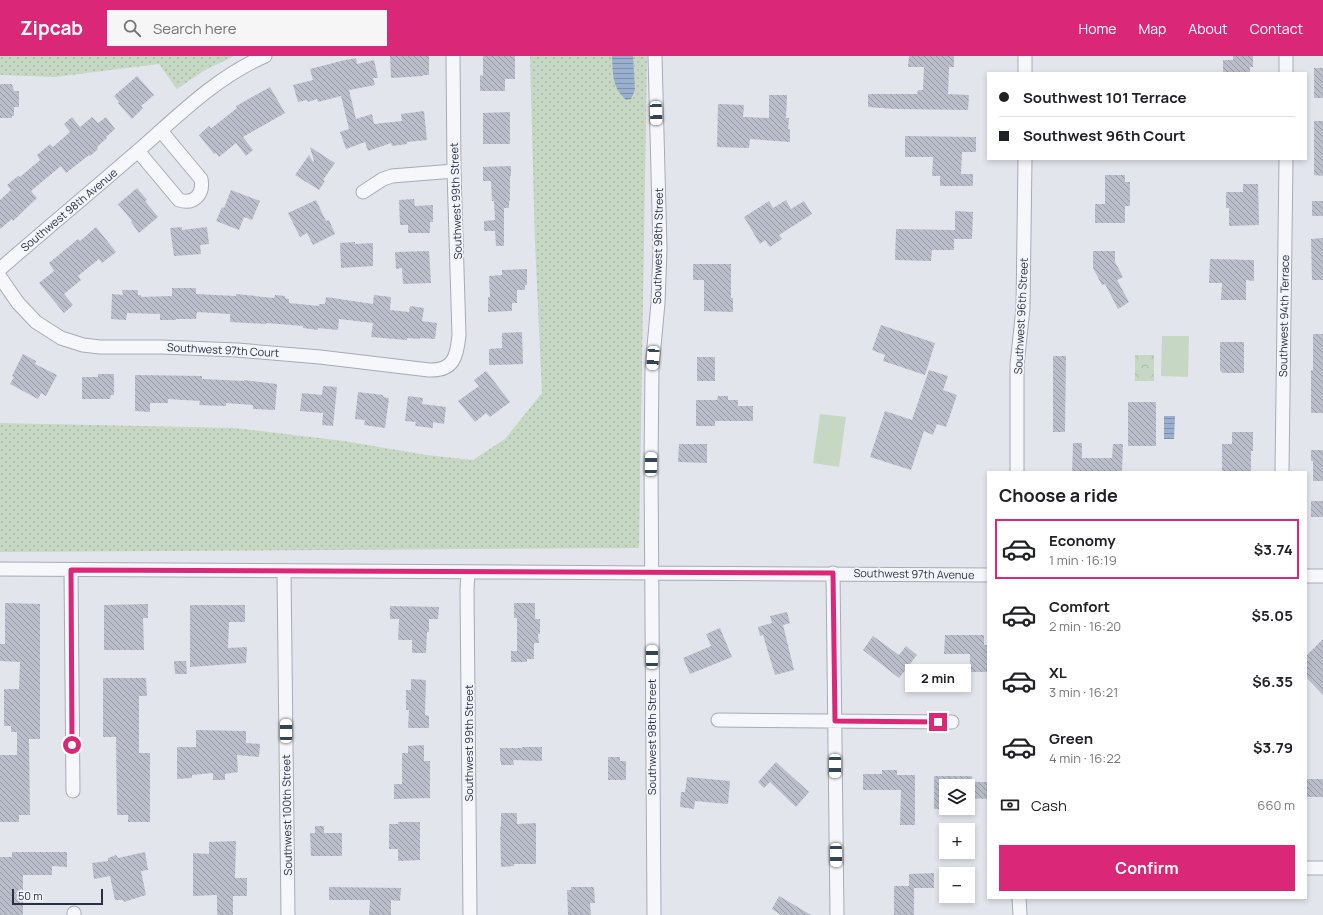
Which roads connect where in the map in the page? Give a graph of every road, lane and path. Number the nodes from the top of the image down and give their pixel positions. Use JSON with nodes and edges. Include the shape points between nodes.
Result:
{"nodes":[{"id":1,"x":265,"y":56,"type":"edge"},
{"id":2,"x":453,"y":56,"type":"edge"},
{"id":3,"x":655,"y":56,"type":"edge"},
{"id":4,"x":1025,"y":56,"type":"edge"},
{"id":5,"x":1286,"y":56,"type":"edge"},
{"id":6,"x":1025,"y":72,"type":"edge"},
{"id":7,"x":1286,"y":72,"type":"edge"},
{"id":8,"x":161,"y":131,"type":"junction"},
{"id":9,"x":138,"y":151,"type":"junction"},
{"id":10,"x":1025,"y":160,"type":"edge"},
{"id":11,"x":1286,"y":160,"type":"edge"},
{"id":12,"x":454,"y":171,"type":"junction"},
{"id":13,"x":363,"y":192,"type":"dead end"},
{"id":14,"x":0,"y":269,"type":"edge"},
{"id":15,"x":0,"y":278,"type":"edge"},
{"id":16,"x":458,"y":345,"type":"joint"},
{"id":17,"x":1017,"y":471,"type":"edge"},
{"id":18,"x":1282,"y":471,"type":"edge"},
{"id":19,"x":0,"y":569,"type":"edge"},
{"id":20,"x":71,"y":570,"type":"junction"},
{"id":21,"x":284,"y":571,"type":"junction"},
{"id":22,"x":468,"y":572,"type":"junction"},
{"id":23,"x":651,"y":573,"type":"junction"},
{"id":24,"x":833,"y":573,"type":"junction"},
{"id":25,"x":987,"y":575,"type":"edge"},
{"id":26,"x":1307,"y":576,"type":"edge"},
{"id":27,"x":1323,"y":576,"type":"edge"},
{"id":28,"x":718,"y":720,"type":"dead end"},
{"id":29,"x":835,"y":721,"type":"junction"},
{"id":30,"x":952,"y":722,"type":"dead end"},
{"id":31,"x":73,"y":790,"type":"dead end"},
{"id":32,"x":1307,"y":868,"type":"edge"},
{"id":33,"x":1323,"y":868,"type":"edge"},
{"id":34,"x":1019,"y":899,"type":"edge"},
{"id":35,"x":288,"y":915,"type":"edge"},
{"id":36,"x":470,"y":915,"type":"edge"},
{"id":37,"x":654,"y":915,"type":"edge"},
{"id":38,"x":836,"y":915,"type":"edge"},
{"id":39,"x":1020,"y":915,"type":"edge"}],
"edges":[{"from":1,"to":8,"type":"street","name":"Southwest 98th Avenue","via":[[192,102]]},
{"from":2,"to":12,"type":"street","name":"Southwest 99th Street"},
{"from":3,"to":23,"type":"street","name":"Southwest 98th Street","via":[[660,249],[652,368]]},
{"from":4,"to":6,"type":"street"},
{"from":5,"to":7,"type":"street"},
{"from":8,"to":9,"type":"street","name":"Southwest 98th Avenue"},
{"from":8,"to":9,"type":"street","via":[[201,179],[201,191],[196,198],[179,200]]},
{"from":9,"to":14,"type":"street","name":"Southwest 98th Avenue"},
{"from":10,"to":17,"type":"street","name":"Southwest 96th Street","via":[[1023,308],[1017,365]]},
{"from":11,"to":18,"type":"street","name":"Southwest 94th Terrace"},
{"from":12,"to":13,"type":"street","via":[[392,176]]},
{"from":12,"to":16,"type":"street","name":"Southwest 99th Street","via":[[460,335]]},
{"from":15,"to":16,"type":"street","name":"Southwest 97th Court","via":[[22,308],[41,326],[66,340],[94,346],[237,350],[435,370],[450,364],[455,358]]},
{"from":19,"to":20,"type":"street","name":"Southwest 97th Avenue"},
{"from":20,"to":21,"type":"street","name":"Southwest 97th Avenue"},
{"from":20,"to":31,"type":"street"},
{"from":21,"to":22,"type":"street","name":"Southwest 97th Avenue"},
{"from":21,"to":35,"type":"street","name":"Southwest 100th Street"},
{"from":22,"to":23,"type":"street","name":"Southwest 97th Avenue"},
{"from":22,"to":36,"type":"street","name":"Southwest 99th Street"},
{"from":23,"to":24,"type":"street","name":"Southwest 97th Avenue"},
{"from":23,"to":37,"type":"street","name":"Southwest 98th Street"},
{"from":24,"to":25,"type":"street","name":"Southwest 97th Avenue"},
{"from":24,"to":29,"type":"street"},
{"from":26,"to":27,"type":"street"},
{"from":28,"to":29,"type":"street"},
{"from":29,"to":30,"type":"street"},
{"from":29,"to":38,"type":"street"},
{"from":32,"to":33,"type":"street"},
{"from":34,"to":39,"type":"street"}]}
